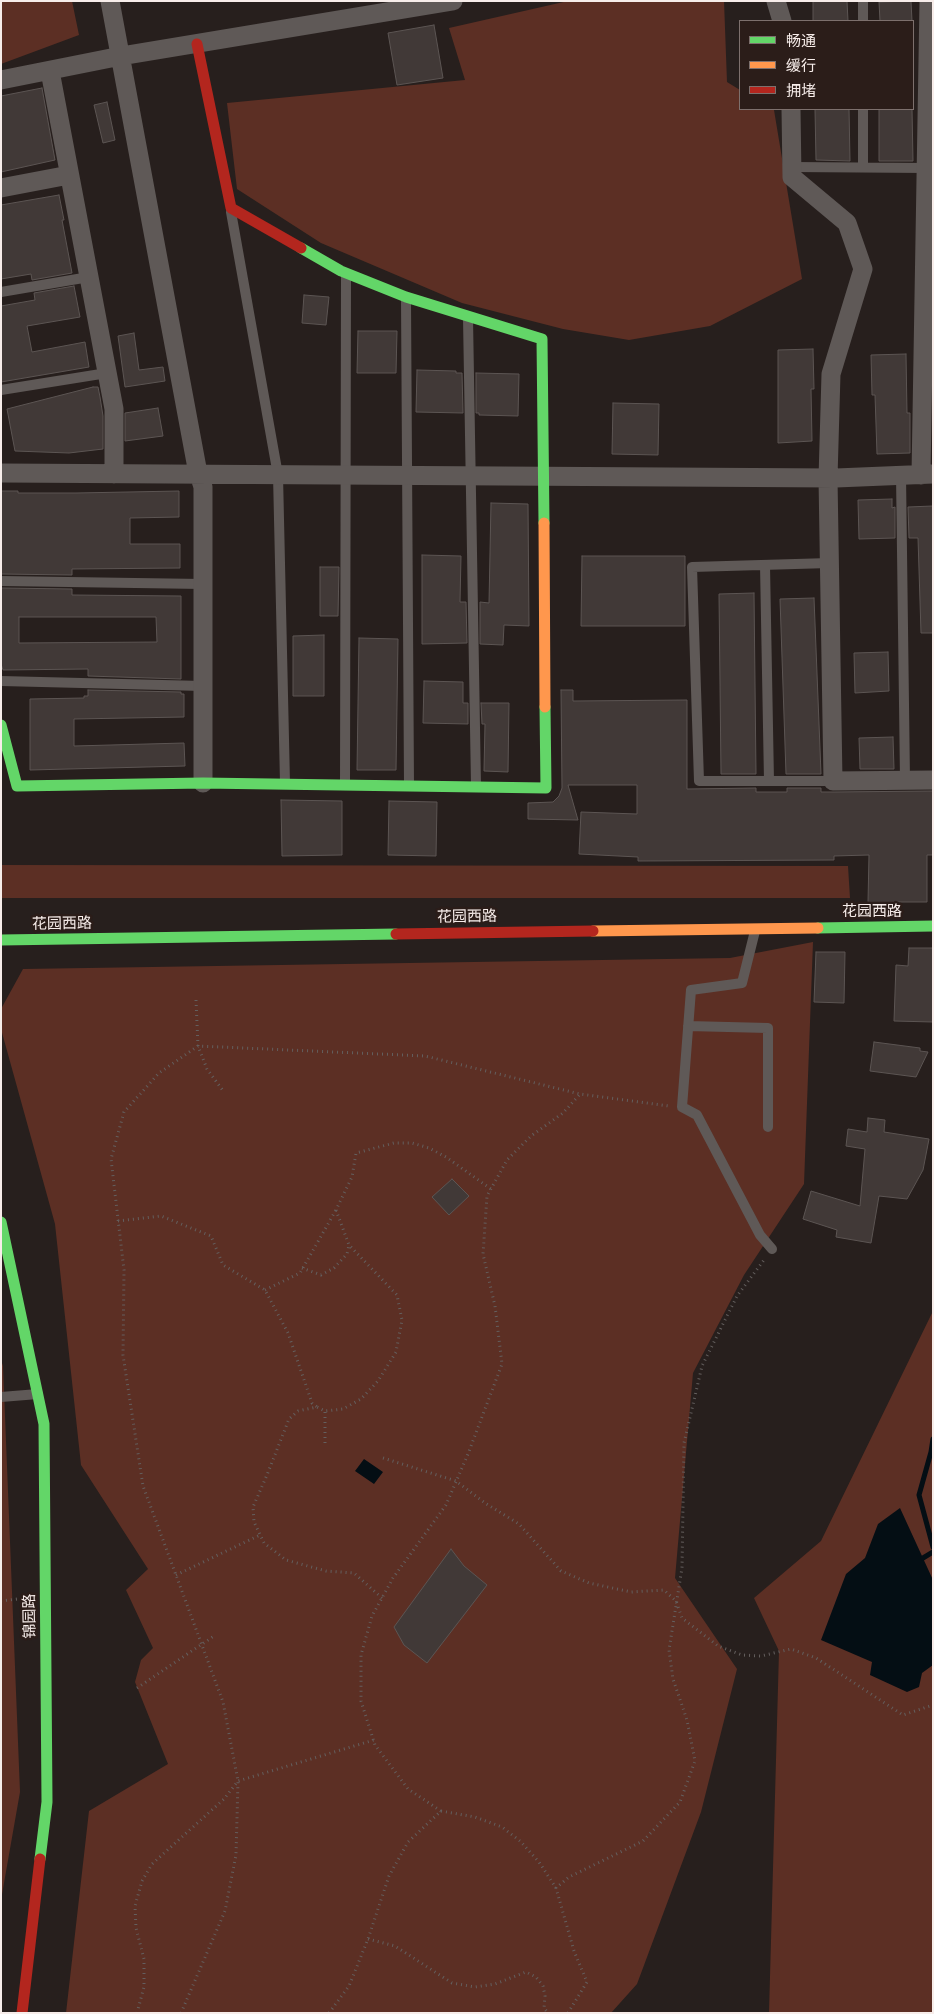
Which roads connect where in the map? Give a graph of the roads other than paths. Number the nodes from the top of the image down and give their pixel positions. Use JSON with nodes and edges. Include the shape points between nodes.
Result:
{"nodes":[{"id":1,"x":110,"y":1,"type":"edge"},
{"id":2,"x":453,"y":1,"type":"edge"},
{"id":3,"x":776,"y":1,"type":"edge"},
{"id":4,"x":863,"y":1,"type":"edge"},
{"id":5,"x":929,"y":1,"type":"edge"},
{"id":6,"x":782,"y":20,"type":"edge"},
{"id":7,"x":863,"y":20,"type":"edge"},
{"id":8,"x":197,"y":44,"type":"junction"},
{"id":9,"x":121,"y":56,"type":"junction"},
{"id":10,"x":50,"y":71,"type":"junction"},
{"id":11,"x":1,"y":80,"type":"edge"},
{"id":12,"x":790,"y":110,"type":"edge"},
{"id":13,"x":863,"y":110,"type":"edge"},
{"id":14,"x":929,"y":162,"type":"edge"},
{"id":15,"x":792,"y":167,"type":"junction"},
{"id":16,"x":863,"y":167,"type":"junction"},
{"id":17,"x":69,"y":175,"type":"junction"},
{"id":18,"x":1,"y":188,"type":"edge"},
{"id":19,"x":231,"y":208,"type":"junction"},
{"id":20,"x":346,"y":273,"type":"junction"},
{"id":21,"x":89,"y":277,"type":"junction"},
{"id":22,"x":1,"y":292,"type":"edge"},
{"id":23,"x":406,"y":297,"type":"junction"},
{"id":24,"x":468,"y":318,"type":"junction"},
{"id":25,"x":107,"y":373,"type":"junction"},
{"id":26,"x":1,"y":390,"type":"edge"},
{"id":27,"x":1,"y":473,"type":"edge"},
{"id":28,"x":114,"y":474,"type":"junction"},
{"id":29,"x":927,"y":474,"type":"edge"},
{"id":30,"x":199,"y":475,"type":"junction"},
{"id":31,"x":278,"y":475,"type":"junction"},
{"id":32,"x":901,"y":475,"type":"junction"},
{"id":33,"x":346,"y":476,"type":"junction"},
{"id":34,"x":406,"y":476,"type":"junction"},
{"id":35,"x":469,"y":477,"type":"junction"},
{"id":36,"x":543,"y":477,"type":"junction"},
{"id":37,"x":828,"y":478,"type":"junction"},
{"id":38,"x":830,"y":563,"type":"junction"},
{"id":39,"x":764,"y":565,"type":"junction"},
{"id":40,"x":1,"y":581,"type":"edge"},
{"id":41,"x":203,"y":584,"type":"junction"},
{"id":42,"x":1,"y":681,"type":"edge"},
{"id":43,"x":203,"y":686,"type":"junction"},
{"id":44,"x":1,"y":725,"type":"edge"},
{"id":45,"x":905,"y":780,"type":"junction"},
{"id":46,"x":933,"y":780,"type":"edge"},
{"id":47,"x":769,"y":781,"type":"junction"},
{"id":48,"x":832,"y":781,"type":"junction"},
{"id":49,"x":203,"y":783,"type":"junction"},
{"id":50,"x":285,"y":784,"type":"junction"},
{"id":51,"x":345,"y":785,"type":"junction"},
{"id":52,"x":410,"y":786,"type":"junction"},
{"id":53,"x":476,"y":787,"type":"junction"},
{"id":54,"x":933,"y":926,"type":"edge"},
{"id":55,"x":756,"y":928,"type":"junction"},
{"id":56,"x":1,"y":940,"type":"edge"},
{"id":57,"x":688,"y":1026,"type":"junction"},
{"id":58,"x":768,"y":1127,"type":"dead end"},
{"id":59,"x":1,"y":1222,"type":"edge"},
{"id":60,"x":772,"y":1249,"type":"road end"},
{"id":61,"x":38,"y":1394,"type":"junction"},
{"id":62,"x":1,"y":1397,"type":"edge"},
{"id":63,"x":22,"y":2013,"type":"edge"}],
"edges":[{"from":1,"to":9,"type":"street"},
{"from":2,"to":8,"type":"street"},
{"from":3,"to":6,"type":"street"},
{"from":4,"to":7,"type":"lane"},
{"from":5,"to":14,"type":"street"},
{"from":8,"to":9,"type":"street"},
{"from":8,"to":19,"type":"street"},
{"from":9,"to":10,"type":"street"},
{"from":9,"to":30,"type":"street"},
{"from":10,"to":11,"type":"street"},
{"from":10,"to":17,"type":"street"},
{"from":12,"to":15,"type":"street"},
{"from":13,"to":16,"type":"lane"},
{"from":14,"to":16,"type":"lane"},
{"from":14,"to":29,"type":"street"},
{"from":15,"to":16,"type":"lane"},
{"from":15,"to":37,"type":"street","via":[[792,177],[848,223],[863,269],[831,374]]},
{"from":17,"to":18,"type":"street"},
{"from":17,"to":21,"type":"street"},
{"from":19,"to":20,"type":"street"},
{"from":19,"to":31,"type":"lane"},
{"from":20,"to":23,"type":"street"},
{"from":20,"to":33,"type":"lane"},
{"from":21,"to":22,"type":"lane"},
{"from":21,"to":25,"type":"street"},
{"from":23,"to":24,"type":"street"},
{"from":23,"to":34,"type":"lane"},
{"from":24,"to":35,"type":"lane"},
{"from":24,"to":36,"type":"street","via":[[542,339]]},
{"from":25,"to":26,"type":"lane"},
{"from":25,"to":28,"type":"street","via":[[114,409]]},
{"from":27,"to":28,"type":"street"},
{"from":28,"to":30,"type":"street"},
{"from":29,"to":32,"type":"street"},
{"from":30,"to":31,"type":"street"},
{"from":30,"to":41,"type":"street","via":[[203,487]]},
{"from":31,"to":33,"type":"street"},
{"from":31,"to":50,"type":"lane"},
{"from":32,"to":37,"type":"street"},
{"from":32,"to":45,"type":"lane"},
{"from":33,"to":34,"type":"street"},
{"from":33,"to":51,"type":"lane"},
{"from":34,"to":35,"type":"street"},
{"from":34,"to":52,"type":"lane"},
{"from":35,"to":36,"type":"street"},
{"from":35,"to":53,"type":"lane"},
{"from":36,"to":37,"type":"street"},
{"from":36,"to":53,"type":"street","via":[[546,788]]},
{"from":37,"to":38,"type":"street"},
{"from":38,"to":39,"type":"lane"},
{"from":38,"to":48,"type":"street"},
{"from":39,"to":47,"type":"lane"},
{"from":39,"to":47,"type":"lane","via":[[692,568],[700,781]]},
{"from":40,"to":41,"type":"lane"},
{"from":41,"to":43,"type":"street"},
{"from":42,"to":43,"type":"lane"},
{"from":43,"to":49,"type":"street"},
{"from":44,"to":49,"type":"street","via":[[17,786]]},
{"from":45,"to":46,"type":"street"},
{"from":45,"to":48,"type":"street"},
{"from":47,"to":48,"type":"lane"},
{"from":49,"to":50,"type":"street"},
{"from":50,"to":51,"type":"street"},
{"from":51,"to":52,"type":"street"},
{"from":52,"to":53,"type":"street"},
{"from":54,"to":55,"type":"street","name":"花园西路"},
{"from":55,"to":56,"type":"street","name":"花园西路"},
{"from":55,"to":57,"type":"lane","via":[[742,984],[691,990]]},
{"from":57,"to":58,"type":"lane","via":[[768,1028]]},
{"from":57,"to":60,"type":"lane","via":[[682,1108],[697,1115],[760,1235]]},
{"from":59,"to":61,"type":"street","name":"锦园路"},
{"from":61,"to":62,"type":"lane"},
{"from":61,"to":63,"type":"street","name":"锦园路","via":[[44,1424],[47,1802]]}]}
